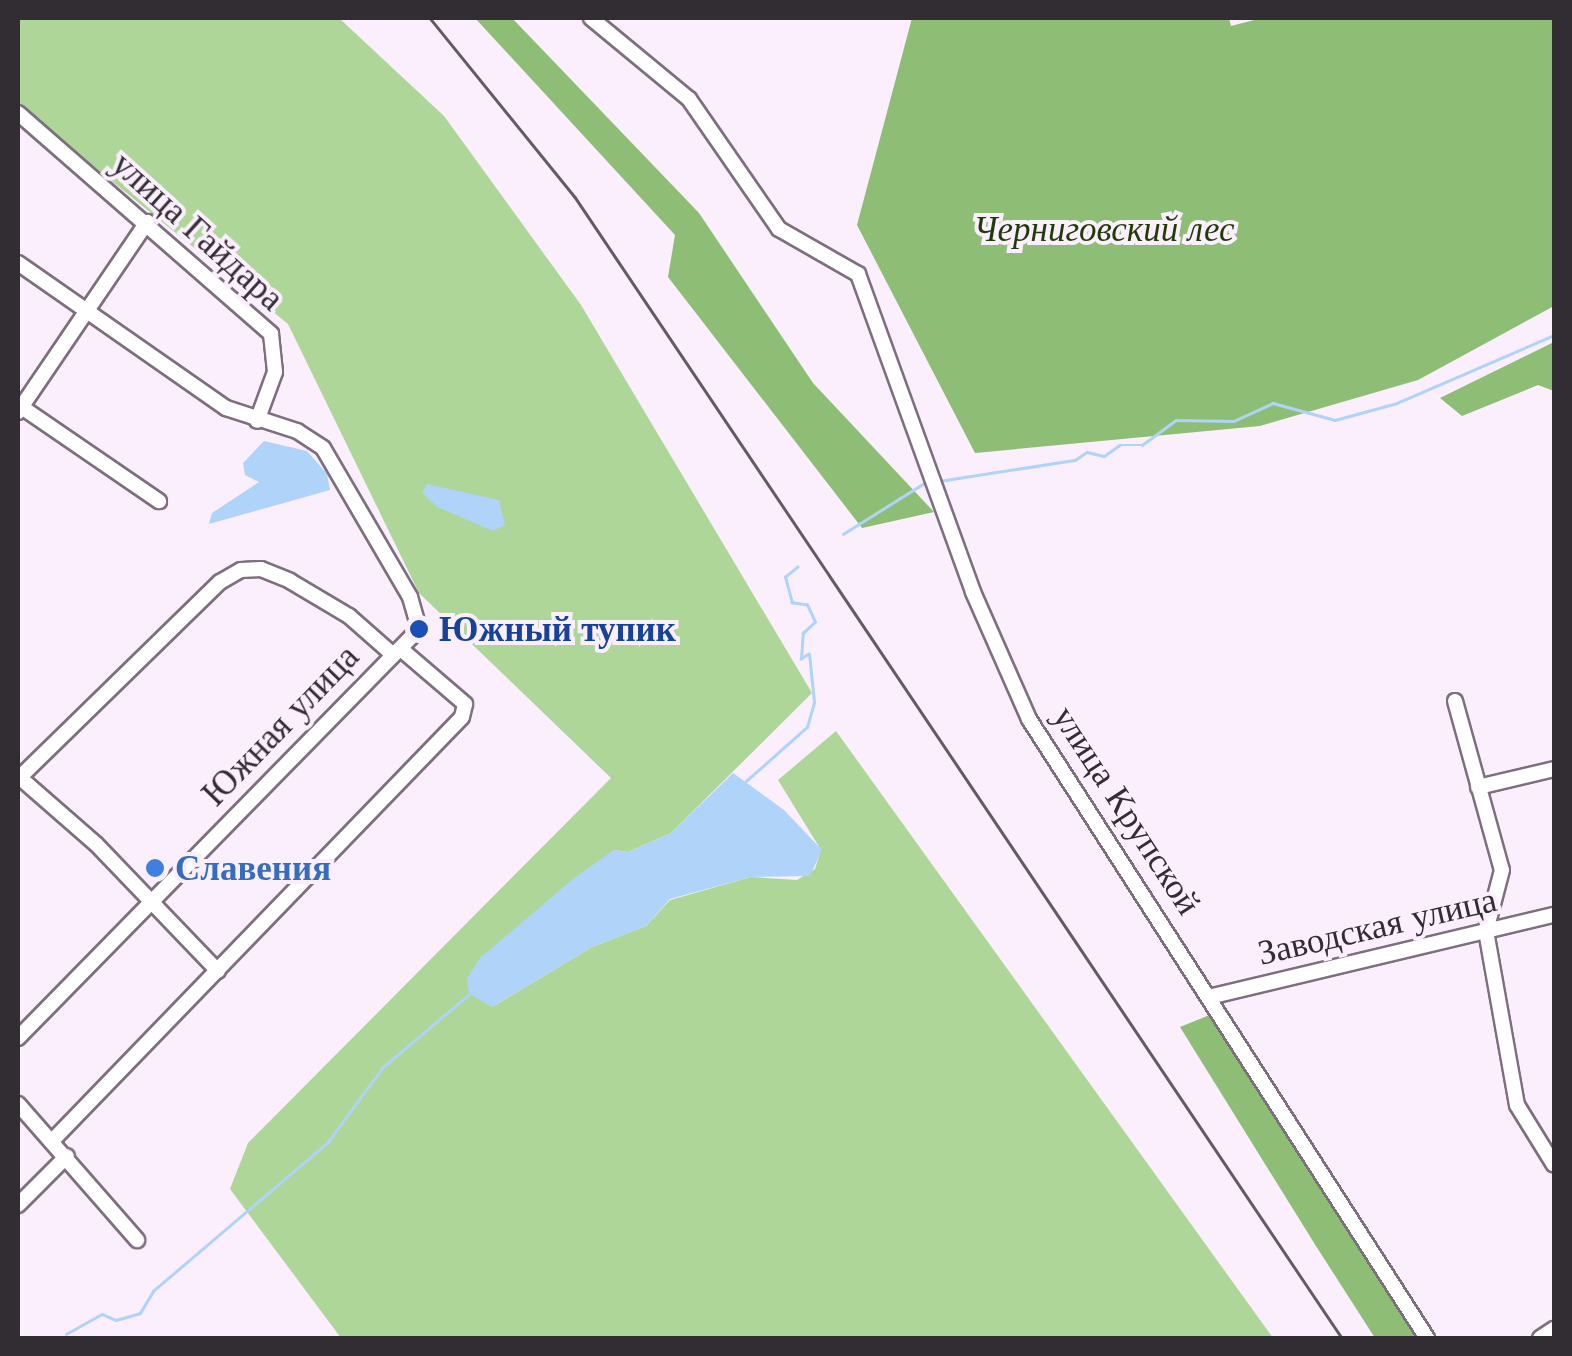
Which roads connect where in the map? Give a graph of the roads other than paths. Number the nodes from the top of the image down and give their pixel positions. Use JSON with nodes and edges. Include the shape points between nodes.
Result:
{"nodes":[{"id":1,"x":591,"y":18,"type":"edge"},
{"id":2,"x":18,"y":112,"type":"edge"},
{"id":3,"x":146,"y":222,"type":"junction"},
{"id":4,"x":18,"y":263,"type":"edge"},
{"id":5,"x":86,"y":309,"type":"junction"},
{"id":6,"x":20,"y":410,"type":"edge"},
{"id":7,"x":257,"y":421,"type":"junction"},
{"id":8,"x":160,"y":502,"type":"dead end"},
{"id":9,"x":397,"y":651,"type":"junction"},
{"id":10,"x":1455,"y":701,"type":"dead end"},
{"id":11,"x":1554,"y":769,"type":"edge"},
{"id":12,"x":18,"y":778,"type":"edge"},
{"id":13,"x":1478,"y":788,"type":"junction"},
{"id":14,"x":153,"y":900,"type":"junction"},
{"id":15,"x":1554,"y":916,"type":"edge"},
{"id":16,"x":1486,"y":931,"type":"junction"},
{"id":17,"x":218,"y":971,"type":"junction"},
{"id":18,"x":1213,"y":996,"type":"junction"},
{"id":19,"x":18,"y":1038,"type":"edge"},
{"id":20,"x":18,"y":1104,"type":"edge"},
{"id":21,"x":53,"y":1140,"type":"junction"},
{"id":22,"x":67,"y":1156,"type":"junction"},
{"id":23,"x":1554,"y":1165,"type":"edge"},
{"id":24,"x":18,"y":1204,"type":"edge"},
{"id":25,"x":137,"y":1240,"type":"dead end"},
{"id":26,"x":1554,"y":1328,"type":"edge"},
{"id":27,"x":1427,"y":1338,"type":"edge"},
{"id":28,"x":1540,"y":1338,"type":"edge"}],
"edges":[{"from":1,"to":18,"type":"street","name":"улица Крупской","via":[[689,99],[779,229],[858,274],[973,592],[1029,719]]},
{"from":2,"to":3,"type":"street","name":"улица Гайдара"},
{"from":3,"to":5,"type":"street"},
{"from":3,"to":7,"type":"street","name":"улица Гайдара","via":[[272,334],[275,372]]},
{"from":4,"to":5,"type":"street"},
{"from":5,"to":6,"type":"street"},
{"from":5,"to":7,"type":"street","via":[[226,408]]},
{"from":6,"to":8,"type":"street"},
{"from":7,"to":9,"type":"street","name":"Южная улица","via":[[297,431],[322,448],[410,597],[419,629]]},
{"from":9,"to":12,"type":"street","via":[[272,572],[231,574]]},
{"from":9,"to":14,"type":"street","name":"Южная улица"},
{"from":9,"to":17,"type":"street","via":[[465,704],[462,717]]},
{"from":10,"to":13,"type":"street"},
{"from":11,"to":13,"type":"street"},
{"from":12,"to":14,"type":"street"},
{"from":13,"to":16,"type":"street","via":[[1502,870]]},
{"from":14,"to":17,"type":"street"},
{"from":14,"to":19,"type":"street","name":"Южная улица"},
{"from":15,"to":16,"type":"street","name":"Заводская улица"},
{"from":16,"to":18,"type":"street","name":"Заводская улица"},
{"from":16,"to":23,"type":"street","via":[[1517,1104]]},
{"from":17,"to":21,"type":"street"},
{"from":18,"to":27,"type":"street","name":"улица Крупской"},
{"from":20,"to":21,"type":"street"},
{"from":21,"to":22,"type":"street"},
{"from":22,"to":24,"type":"street"},
{"from":22,"to":25,"type":"street"},
{"from":26,"to":28,"type":"street"}]}
